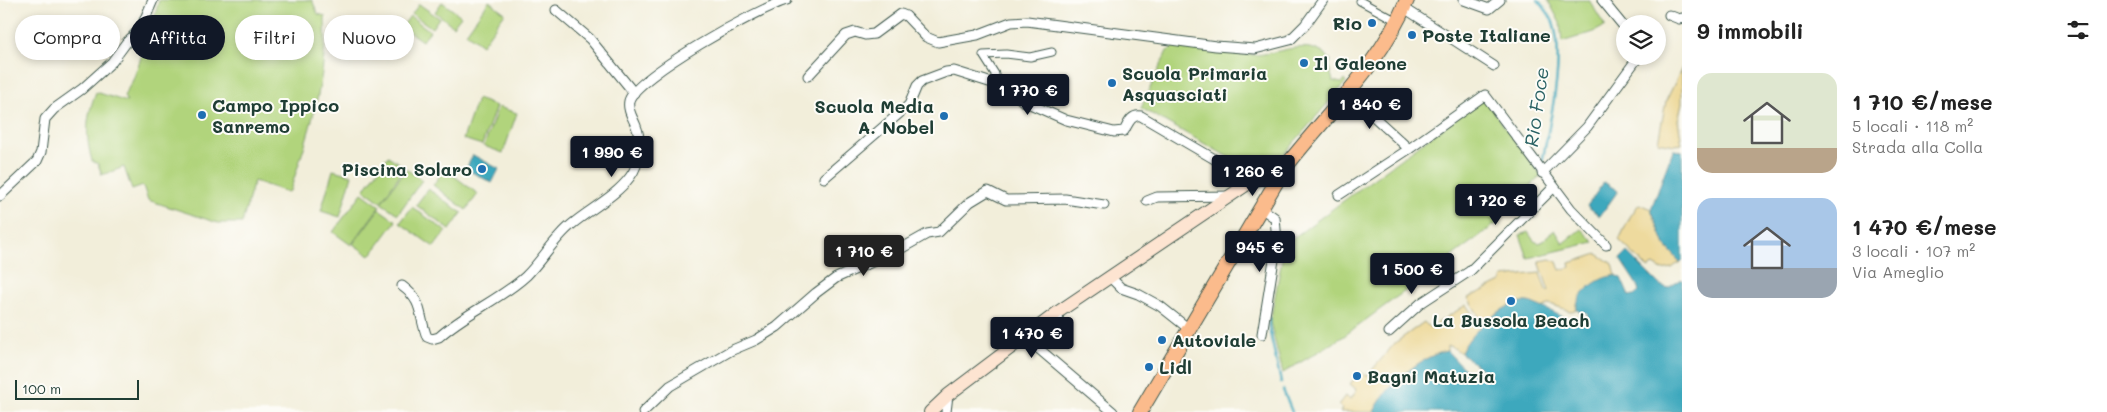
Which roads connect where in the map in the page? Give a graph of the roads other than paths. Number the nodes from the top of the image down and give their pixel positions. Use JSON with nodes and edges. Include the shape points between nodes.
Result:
{"nodes":[{"id":1,"x":153,"y":0,"type":"edge"},
{"id":2,"x":787,"y":0,"type":"edge"},
{"id":3,"x":1464,"y":0,"type":"edge"},
{"id":4,"x":1500,"y":0,"type":"edge"},
{"id":5,"x":1602,"y":0,"type":"edge"},
{"id":6,"x":1321,"y":1,"type":"edge"},
{"id":7,"x":1360,"y":2,"type":"dead end"},
{"id":8,"x":1405,"y":4,"type":"edge"},
{"id":9,"x":556,"y":10,"type":"dead end"},
{"id":10,"x":1669,"y":16,"type":"dead end"},
{"id":11,"x":1616,"y":17,"type":"edge"},
{"id":12,"x":1682,"y":18,"type":"edge"},
{"id":13,"x":1397,"y":21,"type":"junction"},
{"id":14,"x":1052,"y":52,"type":"dead end"},
{"id":15,"x":1632,"y":65,"type":"edge"},
{"id":16,"x":1494,"y":66,"type":"dead end"},
{"id":17,"x":808,"y":76,"type":"dead end"},
{"id":18,"x":995,"y":84,"type":"junction"},
{"id":19,"x":634,"y":93,"type":"junction"},
{"id":20,"x":1348,"y":93,"type":"junction"},
{"id":21,"x":1409,"y":149,"type":"junction"},
{"id":22,"x":1542,"y":173,"type":"junction"},
{"id":23,"x":824,"y":178,"type":"dead end"},
{"id":24,"x":1252,"y":181,"type":"junction"},
{"id":25,"x":1276,"y":182,"type":"junction"},
{"id":26,"x":1554,"y":187,"type":"junction"},
{"id":27,"x":1339,"y":195,"type":"dead end"},
{"id":28,"x":0,"y":196,"type":"edge"},
{"id":29,"x":1230,"y":196,"type":"junction"},
{"id":30,"x":1147,"y":201,"type":"dead end"},
{"id":31,"x":1104,"y":205,"type":"dead end"},
{"id":32,"x":1261,"y":208,"type":"junction"},
{"id":33,"x":1606,"y":246,"type":"dead end"},
{"id":34,"x":1110,"y":278,"type":"junction"},
{"id":35,"x":402,"y":286,"type":"dead end"},
{"id":36,"x":1058,"y":312,"type":"junction"},
{"id":37,"x":1189,"y":329,"type":"junction"},
{"id":38,"x":1389,"y":332,"type":"dead end"},
{"id":39,"x":1262,"y":334,"type":"dead end"},
{"id":40,"x":948,"y":395,"type":"junction"},
{"id":41,"x":643,"y":412,"type":"edge"},
{"id":42,"x":930,"y":412,"type":"edge"},
{"id":43,"x":946,"y":412,"type":"edge"},
{"id":44,"x":1113,"y":412,"type":"edge"},
{"id":45,"x":1140,"y":412,"type":"edge"}],
"edges":[{"from":1,"to":28,"type":"street","via":[[141,28],[112,62],[46,119],[37,161]]},
{"from":2,"to":19,"type":"street","via":[[767,7],[686,52]]},
{"from":3,"to":4,"type":"street","via":[[1489,9]]},
{"from":5,"to":11,"type":"street"},
{"from":6,"to":17,"type":"street","via":[[1290,40],[1255,48],[1216,46],[1027,21],[1011,22],[977,36],[934,42],[901,14],[874,34],[865,36],[855,32],[846,35]]},
{"from":7,"to":13,"type":"street"},
{"from":8,"to":13,"type":"main road"},
{"from":8,"to":16,"type":"street"},
{"from":9,"to":19,"type":"street","via":[[590,39]]},
{"from":10,"to":12,"type":"street"},
{"from":13,"to":20,"type":"main road","via":[[1372,63]]},
{"from":14,"to":18,"type":"street","via":[[1030,57],[983,55],[995,74]]},
{"from":15,"to":22,"type":"street","via":[[1587,127]]},
{"from":18,"to":23,"type":"street","via":[[954,71],[929,77],[916,86],[909,105],[894,120]]},
{"from":18,"to":24,"type":"street","via":[[1008,88],[1023,102],[1066,120],[1114,132],[1124,131],[1132,117],[1141,116]]},
{"from":19,"to":35,"type":"street","via":[[629,99],[629,107],[639,144],[638,160],[631,176],[569,226],[526,275],[432,340],[427,337],[423,326],[419,303]]},
{"from":20,"to":21,"type":"street"},
{"from":20,"to":25,"type":"main road","via":[[1312,133]]},
{"from":21,"to":22,"type":"street","via":[[1485,95]]},
{"from":21,"to":27,"type":"street"},
{"from":22,"to":26,"type":"street"},
{"from":24,"to":25,"type":"main road","via":[[1264,178]]},
{"from":24,"to":29,"type":"main road"},
{"from":25,"to":32,"type":"main road"},
{"from":26,"to":33,"type":"street"},
{"from":26,"to":38,"type":"street","via":[[1470,270],[1421,302]]},
{"from":29,"to":30,"type":"street","via":[[1157,197]]},
{"from":29,"to":34,"type":"main road"},
{"from":31,"to":41,"type":"street","via":[[1065,199],[1006,200],[988,191],[982,193],[939,232],[927,234],[896,252],[836,278],[777,327],[730,350],[670,386]]},
{"from":32,"to":37,"type":"main road"},
{"from":32,"to":39,"type":"street","via":[[1275,218],[1277,241]]},
{"from":34,"to":36,"type":"main road"},
{"from":34,"to":37,"type":"street","via":[[1121,288],[1160,306]]},
{"from":36,"to":40,"type":"main road"},
{"from":36,"to":44,"type":"street","via":[[1059,327],[1039,349]]},
{"from":37,"to":45,"type":"main road"},
{"from":40,"to":42,"type":"main road"},
{"from":40,"to":43,"type":"street"}]}
